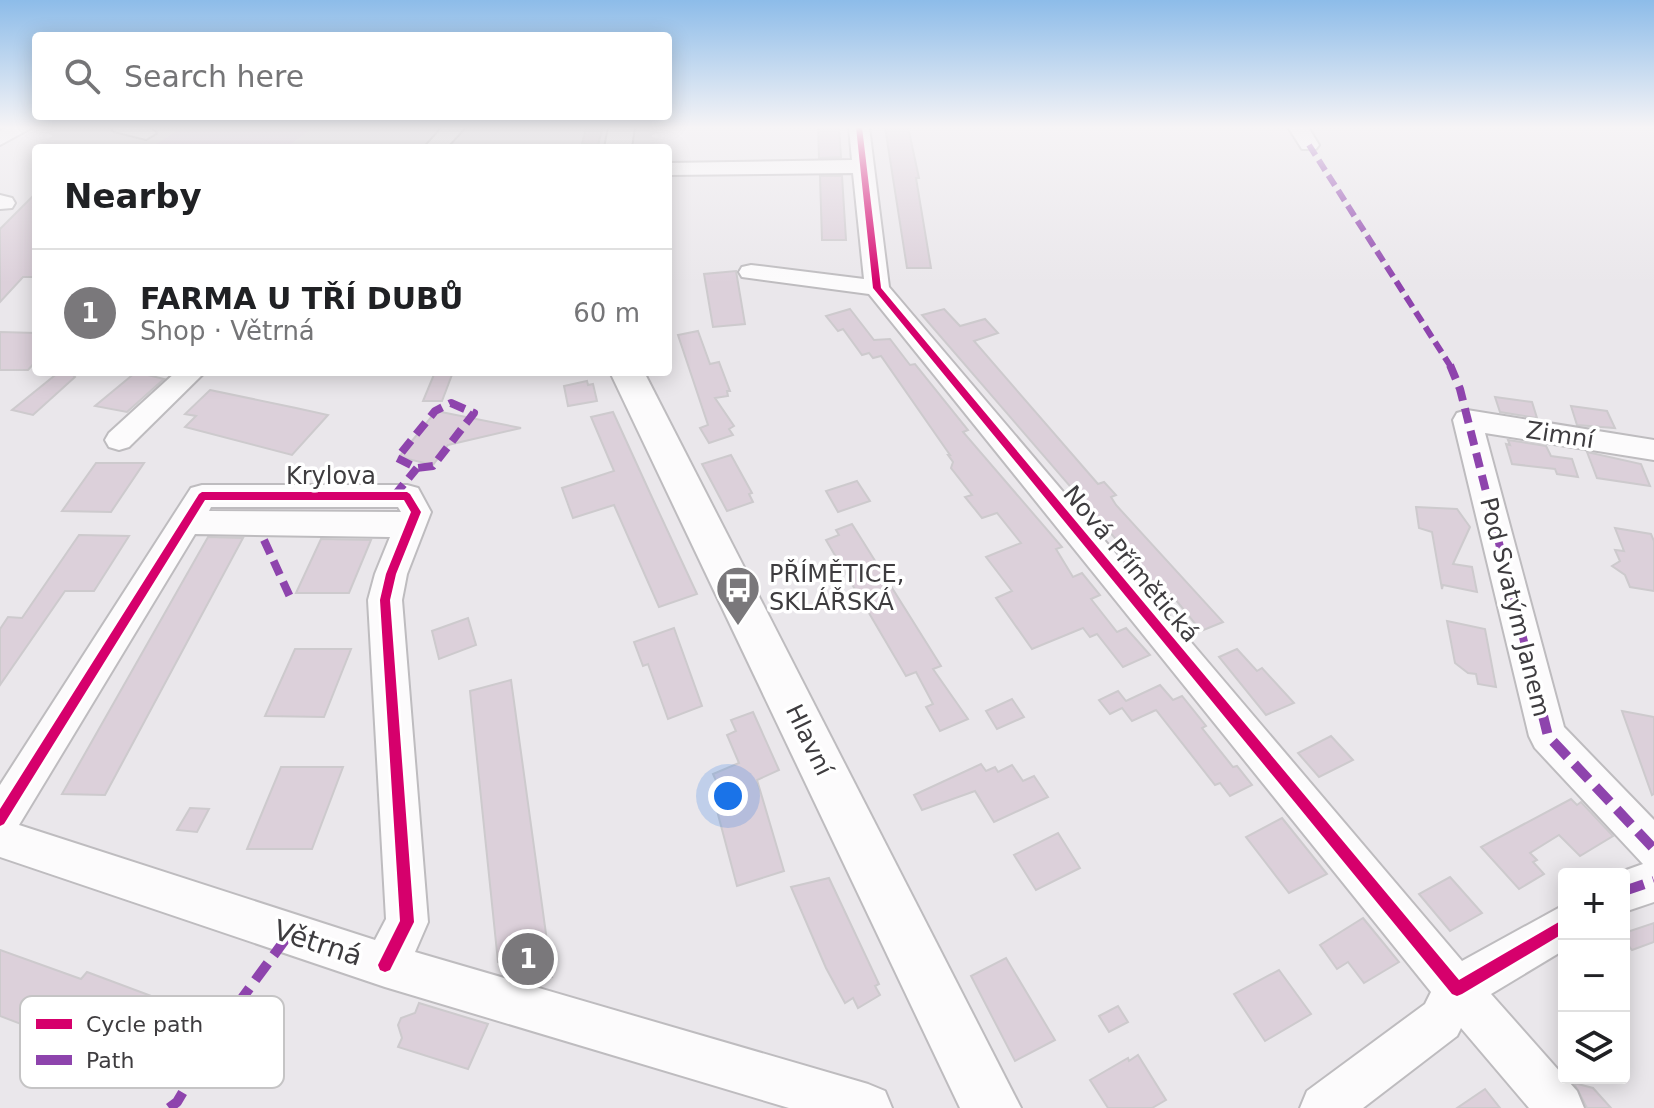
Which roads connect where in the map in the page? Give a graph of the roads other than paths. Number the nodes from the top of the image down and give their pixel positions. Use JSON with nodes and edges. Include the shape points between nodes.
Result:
{"nodes":[{"id":1,"x":865,"y":179,"type":"edge"},
{"id":2,"x":751,"y":272,"type":"dead end"},
{"id":3,"x":877,"y":288,"type":"junction"},
{"id":4,"x":188,"y":376,"type":"edge"},
{"id":5,"x":629,"y":376,"type":"edge"},
{"id":6,"x":1467,"y":420,"type":"joint"},
{"id":7,"x":119,"y":440,"type":"dead end"},
{"id":8,"x":1654,"y":450,"type":"edge"},
{"id":9,"x":0,"y":820,"type":"edge"},
{"id":10,"x":0,"y":838,"type":"edge"},
{"id":11,"x":1654,"y":849,"type":"edge"},
{"id":12,"x":1654,"y":881,"type":"edge"},
{"id":13,"x":1630,"y":889,"type":"edge"},
{"id":14,"x":1558,"y":930,"type":"edge"},
{"id":15,"x":385,"y":965,"type":"junction"},
{"id":16,"x":1457,"y":989,"type":"junction"},
{"id":17,"x":868,"y":1108,"type":"edge"},
{"id":18,"x":991,"y":1108,"type":"edge"},
{"id":19,"x":1324,"y":1108,"type":"edge"},
{"id":20,"x":1560,"y":1108,"type":"edge"}],
"edges":[{"from":1,"to":3,"type":"street"},
{"from":2,"to":3,"type":"street"},
{"from":3,"to":16,"type":"street","name":"Nová Přímětická"},
{"from":4,"to":7,"type":"street"},
{"from":5,"to":18,"type":"main road","name":"Hlavní"},
{"from":6,"to":8,"type":"street","name":"Zimní"},
{"from":6,"to":11,"type":"street","name":"Pod Svatým Janem","via":[[1548,736]]},
{"from":9,"to":15,"type":"street","name":"Krylova","via":[[202,496],[407,496],[416,512],[385,600],[407,922]]},
{"from":10,"to":15,"type":"street","name":"Větrná"},
{"from":12,"to":13,"type":"street"},
{"from":14,"to":16,"type":"street"},
{"from":15,"to":17,"type":"street","name":"Větrná"},
{"from":16,"to":19,"type":"street","via":[[1441,1020]]},
{"from":16,"to":20,"type":"street","name":"Nová Přímětická"}]}
